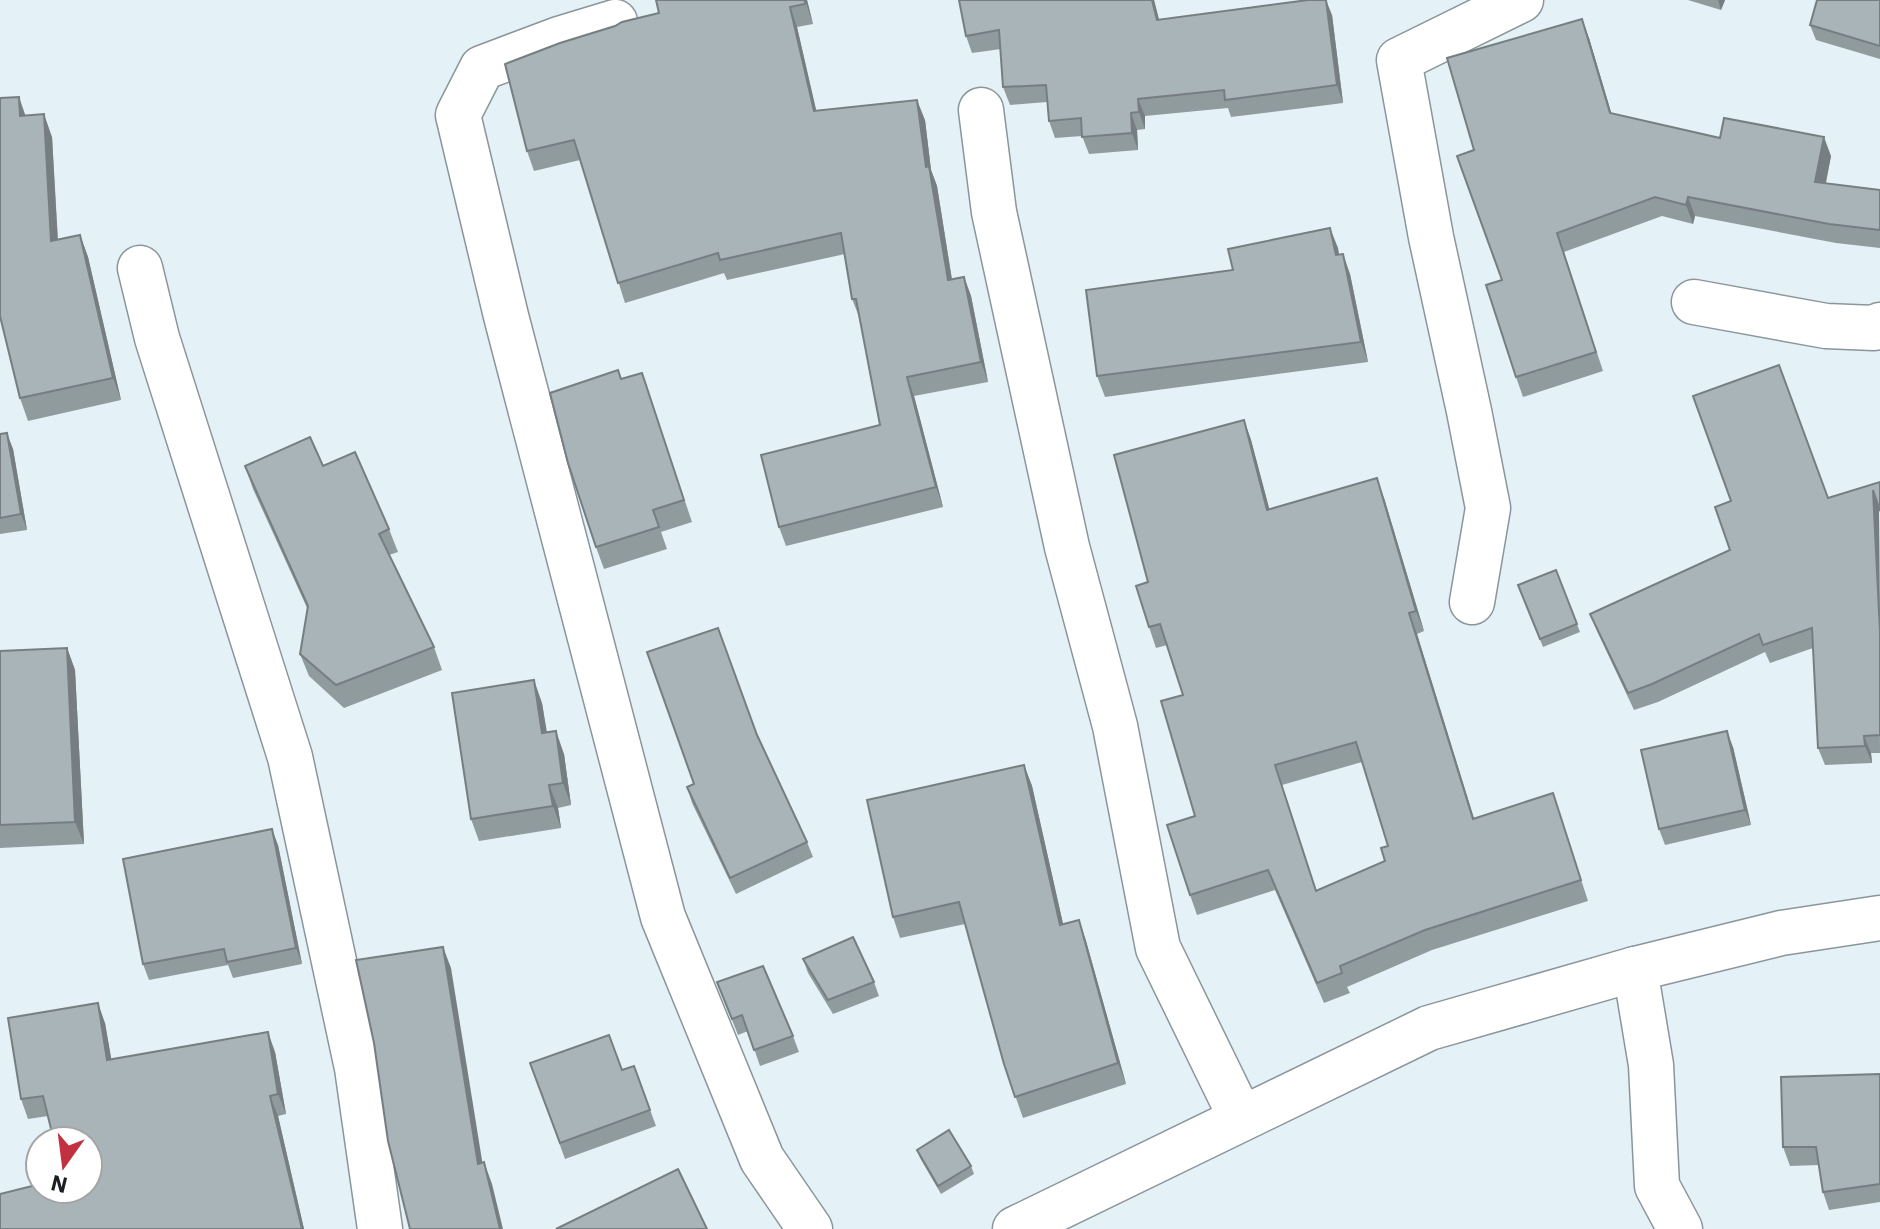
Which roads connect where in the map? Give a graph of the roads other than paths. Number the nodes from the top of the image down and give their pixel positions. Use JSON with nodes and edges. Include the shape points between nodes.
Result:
{"nodes":[{"id":1,"x":1521,"y":0,"type":"edge"},
{"id":2,"x":615,"y":22,"type":"edge"},
{"id":3,"x":981,"y":110,"type":"dead end"},
{"id":4,"x":140,"y":268,"type":"dead end"},
{"id":5,"x":1694,"y":302,"type":"dead end"},
{"id":6,"x":1880,"y":325,"type":"edge"},
{"id":7,"x":1472,"y":602,"type":"dead end"},
{"id":8,"x":1880,"y":918,"type":"edge"},
{"id":9,"x":1635,"y":969,"type":"junction"},
{"id":10,"x":1241,"y":1118,"type":"junction"},
{"id":11,"x":380,"y":1229,"type":"edge"},
{"id":12,"x":810,"y":1229,"type":"edge"},
{"id":13,"x":1015,"y":1229,"type":"edge"},
{"id":14,"x":1680,"y":1229,"type":"edge"}],
"edges":[{"from":1,"to":7,"type":"street","via":[[1399,60],[1488,508]]},
{"from":2,"to":12,"type":"street","via":[[482,68],[458,115],[663,917],[762,1159]]},
{"from":3,"to":10,"type":"street","via":[[997,227],[1067,547],[1115,726],[1158,948]]},
{"from":4,"to":11,"type":"street","via":[[157,338],[290,757],[357,1068]]},
{"from":5,"to":6,"type":"street","via":[[1826,326]]},
{"from":8,"to":9,"type":"street","via":[[1781,933]]},
{"from":9,"to":10,"type":"street","via":[[1429,1028]]},
{"from":9,"to":14,"type":"street","via":[[1651,1065],[1657,1186]]},
{"from":10,"to":13,"type":"street"}]}
